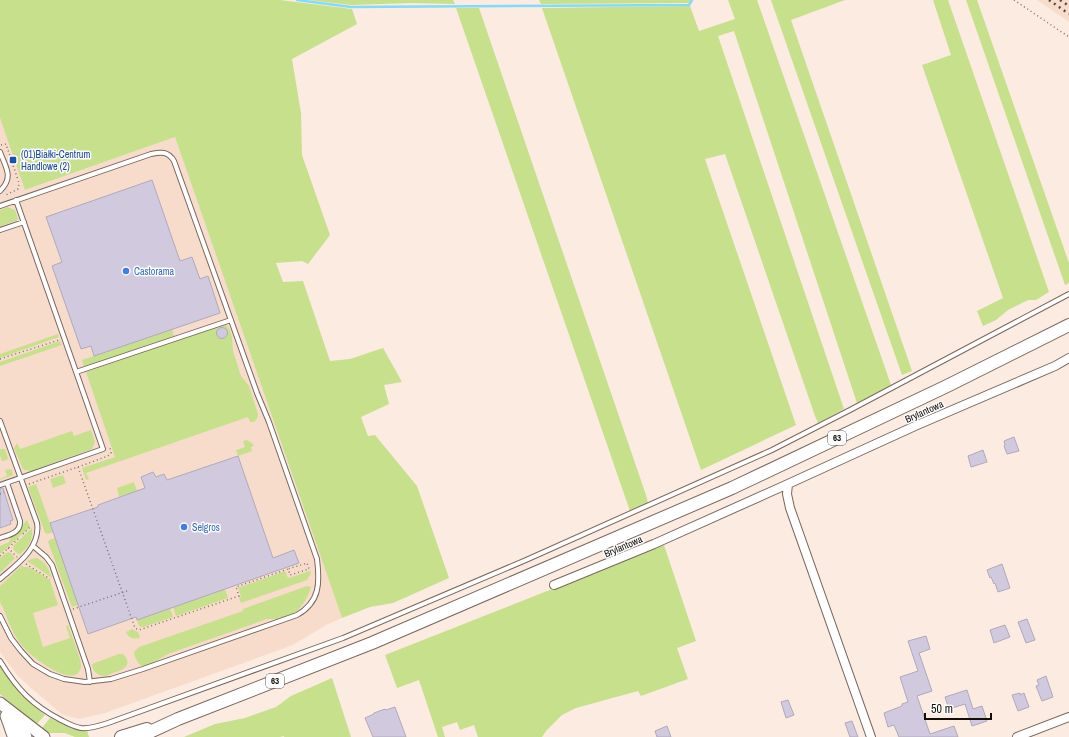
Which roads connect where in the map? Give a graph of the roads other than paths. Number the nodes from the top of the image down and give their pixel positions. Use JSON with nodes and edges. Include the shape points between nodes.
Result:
{"nodes":[{"id":1,"x":0,"y":152,"type":"edge"},
{"id":2,"x":0,"y":191,"type":"edge"},
{"id":3,"x":16,"y":200,"type":"junction"},
{"id":4,"x":0,"y":206,"type":"edge"},
{"id":5,"x":24,"y":222,"type":"junction"},
{"id":6,"x":0,"y":230,"type":"edge"},
{"id":7,"x":1069,"y":294,"type":"edge"},
{"id":8,"x":231,"y":320,"type":"junction"},
{"id":9,"x":1069,"y":325,"type":"edge"},
{"id":10,"x":1069,"y":358,"type":"edge"},
{"id":11,"x":76,"y":372,"type":"junction"},
{"id":12,"x":0,"y":421,"type":"edge"},
{"id":13,"x":20,"y":478,"type":"junction"},
{"id":14,"x":7,"y":482,"type":"junction"},
{"id":15,"x":788,"y":484,"type":"junction"},
{"id":16,"x":0,"y":485,"type":"edge"},
{"id":17,"x":0,"y":538,"type":"edge"},
{"id":18,"x":33,"y":546,"type":"junction"},
{"id":19,"x":0,"y":579,"type":"edge"},
{"id":20,"x":554,"y":585,"type":"dead end"},
{"id":21,"x":0,"y":616,"type":"edge"},
{"id":22,"x":0,"y":661,"type":"edge"},
{"id":23,"x":90,"y":682,"type":"junction"},
{"id":24,"x":0,"y":703,"type":"edge"},
{"id":25,"x":4,"y":713,"type":"edge"},
{"id":26,"x":1069,"y":717,"type":"edge"},
{"id":27,"x":178,"y":719,"type":"junction"},
{"id":28,"x":14,"y":737,"type":"edge"},
{"id":29,"x":26,"y":737,"type":"edge"},
{"id":30,"x":44,"y":737,"type":"edge"},
{"id":31,"x":121,"y":737,"type":"edge"},
{"id":32,"x":139,"y":737,"type":"edge"},
{"id":33,"x":871,"y":737,"type":"edge"},
{"id":34,"x":1017,"y":737,"type":"edge"}],
"edges":[{"from":1,"to":2,"type":"lane","via":[[9,174],[8,182]]},
{"from":3,"to":4,"type":"lane"},
{"from":3,"to":5,"type":"lane"},
{"from":3,"to":8,"type":"lane","via":[[134,159],[160,152],[168,154],[174,161]]},
{"from":5,"to":6,"type":"lane"},
{"from":5,"to":11,"type":"lane"},
{"from":7,"to":22,"type":"lane","via":[[772,450],[533,557],[343,638],[108,724],[79,728],[50,715],[21,692]]},
{"from":8,"to":11,"type":"lane"},
{"from":8,"to":23,"type":"lane","via":[[317,559],[316,594],[307,609],[297,615],[111,679]]},
{"from":9,"to":27,"type":"main road","number":"63","via":[[732,488],[372,643]]},
{"from":10,"to":15,"type":"street","name":"Brylantowa"},
{"from":11,"to":13,"type":"lane","via":[[103,449]]},
{"from":12,"to":13,"type":"lane"},
{"from":13,"to":14,"type":"lane"},
{"from":13,"to":18,"type":"lane","via":[[38,529]]},
{"from":14,"to":16,"type":"lane"},
{"from":14,"to":17,"type":"lane","via":[[21,525],[15,532]]},
{"from":15,"to":20,"type":"street","name":"Brylantowa"},
{"from":15,"to":33,"type":"street","via":[[790,508]]},
{"from":18,"to":19,"type":"lane","via":[[26,556]]},
{"from":18,"to":23,"type":"lane","via":[[52,565],[88,669]]},
{"from":21,"to":23,"type":"lane","via":[[11,638],[34,664],[64,679]]},
{"from":24,"to":30,"type":"main road"},
{"from":25,"to":28,"type":"main road"},
{"from":25,"to":29,"type":"main road"},
{"from":26,"to":34,"type":"street"},
{"from":27,"to":31,"type":"main road","number":"63"},
{"from":27,"to":32,"type":"main road","number":"63"}]}
